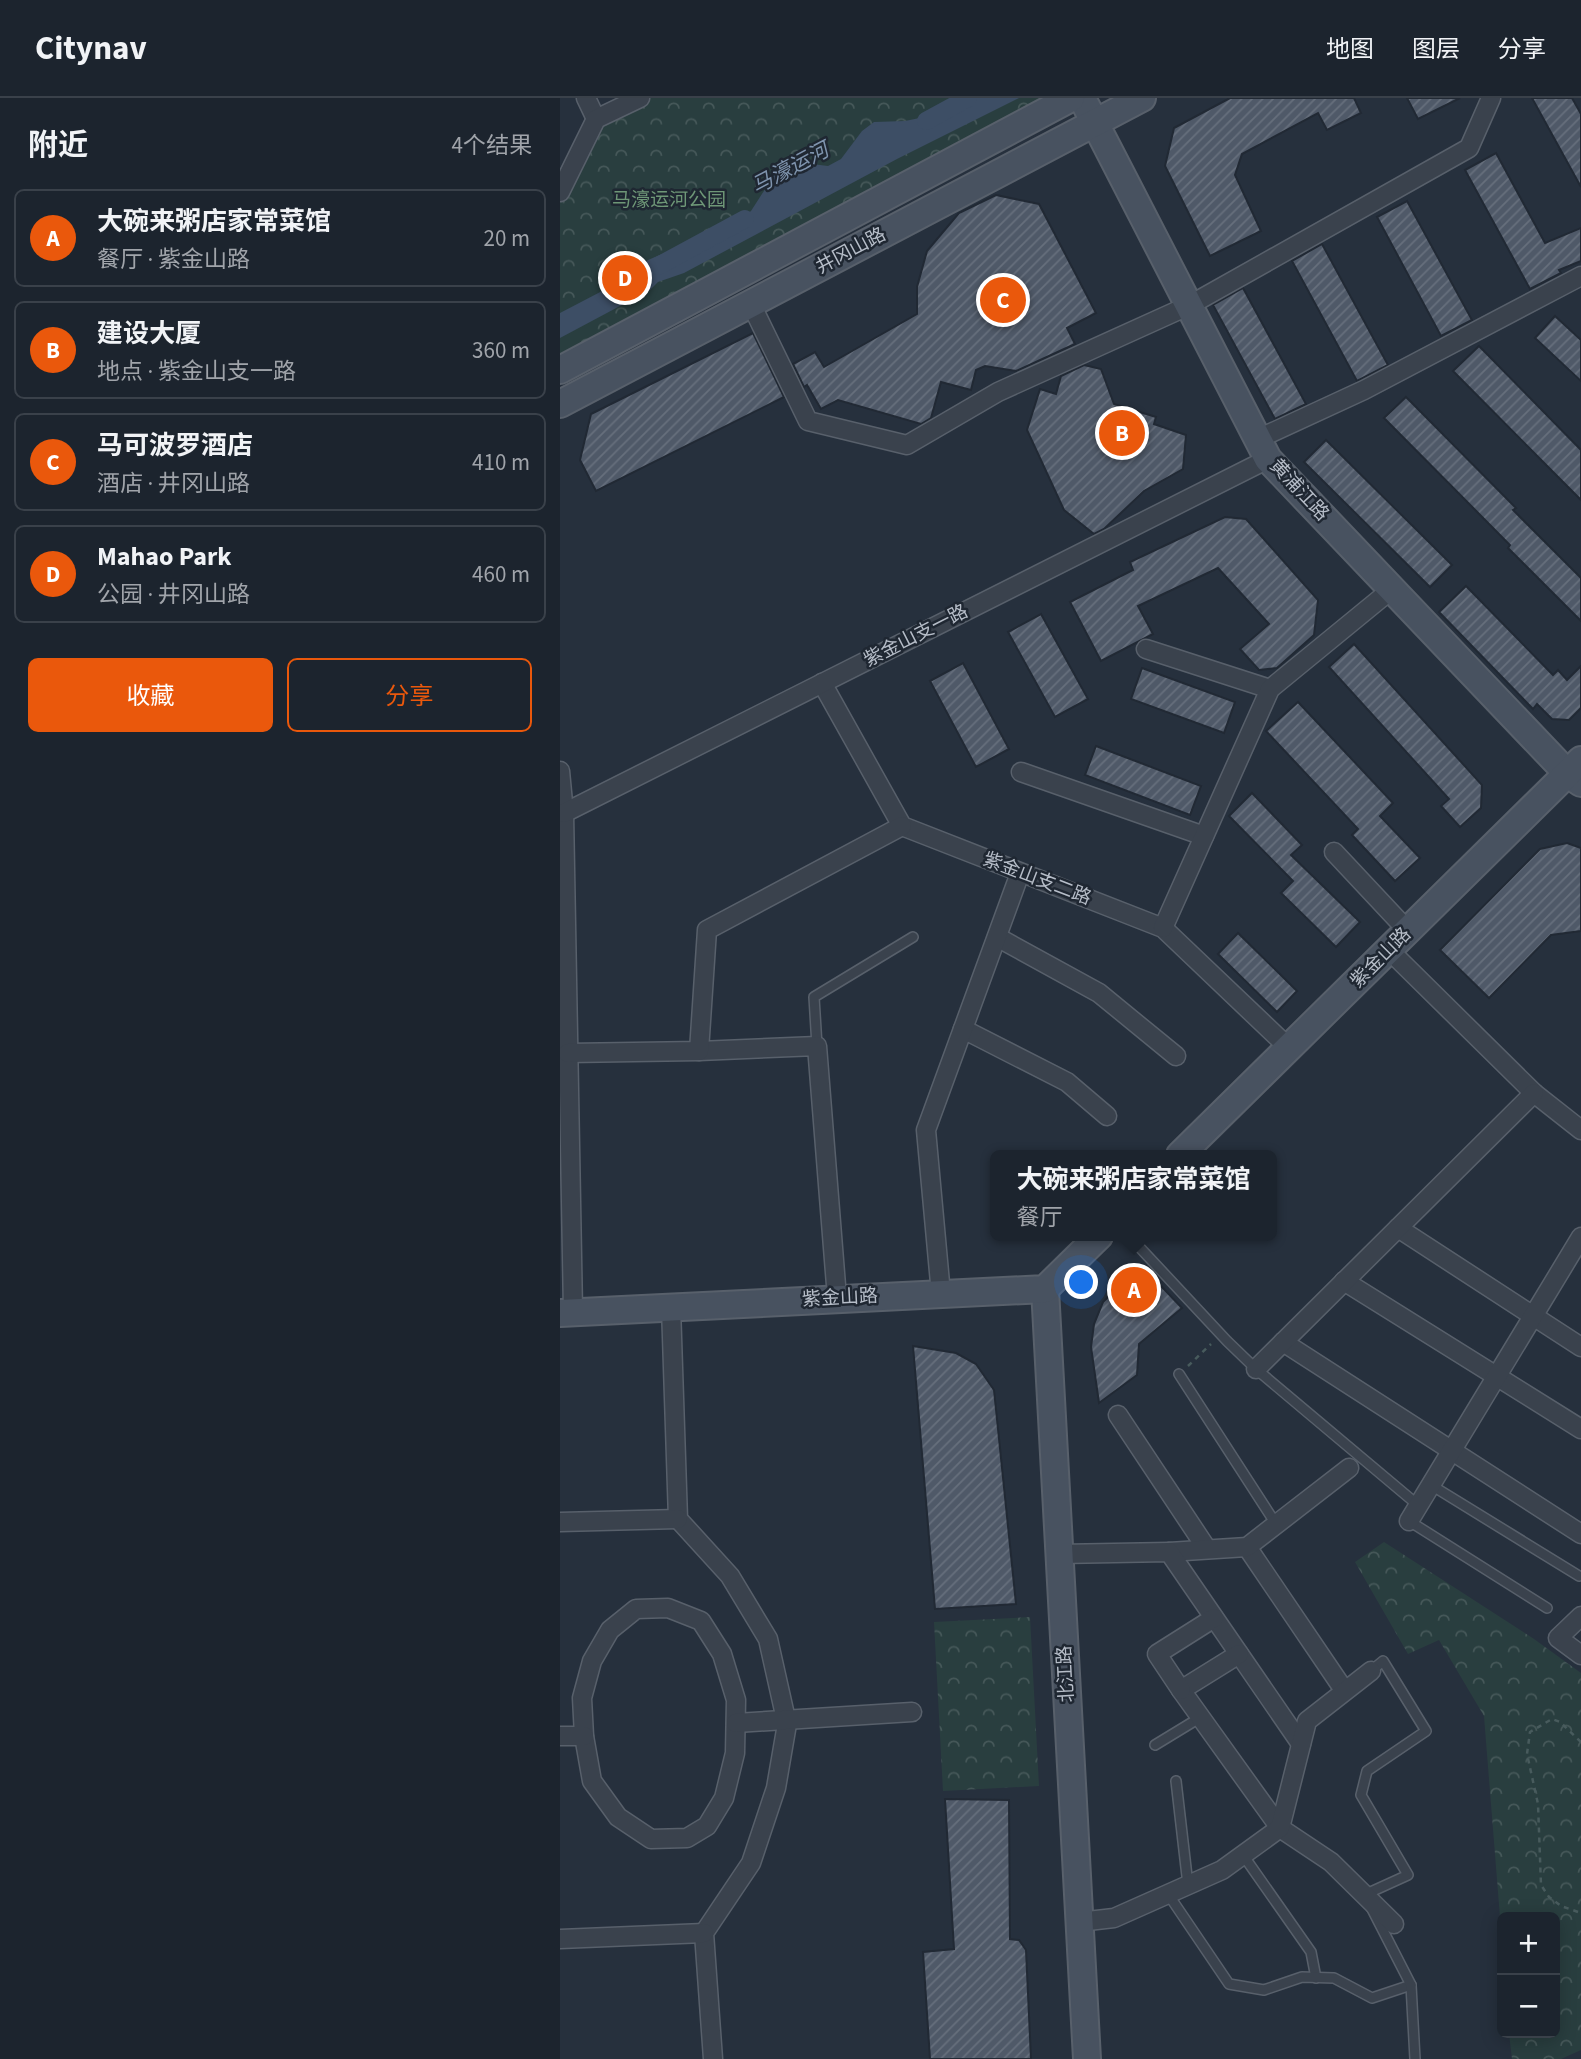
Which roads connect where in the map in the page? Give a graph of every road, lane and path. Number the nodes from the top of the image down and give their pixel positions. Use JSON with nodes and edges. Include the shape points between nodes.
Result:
{"nodes":[{"id":1,"x":586,"y":98,"type":"edge"},
{"id":2,"x":640,"y":98,"type":"edge"},
{"id":3,"x":1071,"y":98,"type":"edge"},
{"id":4,"x":1082,"y":98,"type":"edge"},
{"id":5,"x":1142,"y":98,"type":"edge"},
{"id":6,"x":1491,"y":98,"type":"edge"},
{"id":7,"x":596,"y":119,"type":"junction"},
{"id":8,"x":1094,"y":123,"type":"junction"},
{"id":9,"x":560,"y":192,"type":"edge"},
{"id":10,"x":1581,"y":275,"type":"edge"},
{"id":11,"x":751,"y":304,"type":"junction"},
{"id":12,"x":1190,"y":305,"type":"junction"},
{"id":13,"x":560,"y":370,"type":"edge"},
{"id":14,"x":560,"y":404,"type":"edge"},
{"id":15,"x":1263,"y":449,"type":"junction"},
{"id":16,"x":1392,"y":589,"type":"junction"},
{"id":17,"x":1146,"y":649,"type":"dead end"},
{"id":18,"x":822,"y":683,"type":"junction"},
{"id":19,"x":1270,"y":689,"type":"junction"},
{"id":20,"x":560,"y":771,"type":"edge"},
{"id":21,"x":1021,"y":772,"type":"dead end"},
{"id":22,"x":1577,"y":772,"type":"edge"},
{"id":23,"x":564,"y":813,"type":"junction"},
{"id":24,"x":902,"y":827,"type":"junction"},
{"id":25,"x":1204,"y":836,"type":"junction"},
{"id":26,"x":1334,"y":852,"type":"dead end"},
{"id":27,"x":1020,"y":873,"type":"junction"},
{"id":28,"x":1163,"y":928,"type":"junction"},
{"id":29,"x":1408,"y":931,"type":"junction"},
{"id":30,"x":913,"y":937,"type":"dead end"},
{"id":31,"x":997,"y":937,"type":"junction"},
{"id":32,"x":1389,"y":950,"type":"junction"},
{"id":33,"x":963,"y":1029,"type":"junction"},
{"id":34,"x":817,"y":1046,"type":"junction"},
{"id":35,"x":1289,"y":1048,"type":"junction"},
{"id":36,"x":699,"y":1051,"type":"junction"},
{"id":37,"x":568,"y":1053,"type":"junction"},
{"id":38,"x":1176,"y":1056,"type":"dead end"},
{"id":39,"x":1534,"y":1093,"type":"junction"},
{"id":40,"x":1107,"y":1116,"type":"dead end"},
{"id":41,"x":1581,"y":1130,"type":"edge"},
{"id":42,"x":1185,"y":1150,"type":"edge"},
{"id":43,"x":1398,"y":1227,"type":"junction"},
{"id":44,"x":1581,"y":1237,"type":"edge"},
{"id":45,"x":1094,"y":1241,"type":"edge"},
{"id":46,"x":1134,"y":1241,"type":"edge"},
{"id":47,"x":1344,"y":1281,"type":"junction"},
{"id":48,"x":1045,"y":1289,"type":"junction"},
{"id":49,"x":940,"y":1294,"type":"junction"},
{"id":50,"x":837,"y":1298,"type":"junction"},
{"id":51,"x":671,"y":1307,"type":"junction"},
{"id":52,"x":566,"y":1313,"type":"edge"},
{"id":53,"x":1533,"y":1316,"type":"junction"},
{"id":54,"x":1221,"y":1334,"type":"junction"},
{"id":55,"x":1283,"y":1342,"type":"junction"},
{"id":56,"x":1581,"y":1347,"type":"edge"},
{"id":57,"x":1256,"y":1369,"type":"junction"},
{"id":58,"x":1179,"y":1374,"type":"joint"},
{"id":59,"x":1497,"y":1375,"type":"junction"},
{"id":60,"x":1118,"y":1415,"type":"dead end"},
{"id":61,"x":1581,"y":1429,"type":"edge"},
{"id":62,"x":1451,"y":1451,"type":"junction"},
{"id":63,"x":1349,"y":1468,"type":"dead end"},
{"id":64,"x":1431,"y":1485,"type":"junction"},
{"id":65,"x":1414,"y":1514,"type":"junction"},
{"id":66,"x":678,"y":1519,"type":"junction"},
{"id":67,"x":560,"y":1522,"type":"edge"},
{"id":68,"x":1276,"y":1524,"type":"junction"},
{"id":69,"x":1581,"y":1534,"type":"edge"},
{"id":70,"x":1247,"y":1547,"type":"junction"},
{"id":71,"x":1207,"y":1549,"type":"junction"},
{"id":72,"x":1169,"y":1552,"type":"junction"},
{"id":73,"x":1059,"y":1554,"type":"junction"},
{"id":74,"x":1579,"y":1576,"type":"dead end"},
{"id":75,"x":1547,"y":1608,"type":"dead end"},
{"id":76,"x":1581,"y":1616,"type":"edge"},
{"id":77,"x":1214,"y":1618,"type":"junction"},
{"id":78,"x":1239,"y":1654,"type":"junction"},
{"id":79,"x":1581,"y":1655,"type":"edge"},
{"id":80,"x":1371,"y":1671,"type":"joint"},
{"id":81,"x":1181,"y":1690,"type":"junction"},
{"id":82,"x":1344,"y":1690,"type":"junction"},
{"id":83,"x":912,"y":1712,"type":"dead end"},
{"id":84,"x":1201,"y":1717,"type":"junction"},
{"id":85,"x":736,"y":1723,"type":"junction"},
{"id":86,"x":560,"y":1736,"type":"edge"},
{"id":87,"x":584,"y":1736,"type":"junction"},
{"id":88,"x":1581,"y":1742,"type":"edge"},
{"id":89,"x":1301,"y":1744,"type":"junction"},
{"id":90,"x":1155,"y":1745,"type":"dead end"},
{"id":91,"x":1176,"y":1781,"type":"dead end"},
{"id":92,"x":1280,"y":1828,"type":"junction"},
{"id":93,"x":1243,"y":1855,"type":"junction"},
{"id":94,"x":1188,"y":1885,"type":"junction"},
{"id":95,"x":1168,"y":1894,"type":"junction"},
{"id":96,"x":1364,"y":1895,"type":"junction"},
{"id":97,"x":1581,"y":1913,"type":"edge"},
{"id":98,"x":1079,"y":1922,"type":"junction"},
{"id":99,"x":1394,"y":1924,"type":"dead end"},
{"id":100,"x":704,"y":1933,"type":"junction"},
{"id":101,"x":560,"y":1939,"type":"edge"},
{"id":102,"x":1316,"y":1978,"type":"junction"},
{"id":103,"x":1411,"y":1985,"type":"junction"},
{"id":104,"x":713,"y":2059,"type":"edge"},
{"id":105,"x":1087,"y":2059,"type":"edge"},
{"id":106,"x":1415,"y":2059,"type":"edge"}],
"edges":[{"from":1,"to":7,"type":"street"},
{"from":2,"to":7,"type":"street"},
{"from":3,"to":13,"type":"street","name":"井冈山路"},
{"from":4,"to":8,"type":"street","name":"黄浦江路"},
{"from":5,"to":8,"type":"street","name":"井冈山路"},
{"from":6,"to":12,"type":"street","via":[[1469,148]]},
{"from":7,"to":9,"type":"street"},
{"from":8,"to":11,"type":"street","name":"井冈山路"},
{"from":8,"to":12,"type":"street","name":"黄浦江路"},
{"from":10,"to":15,"type":"street","name":"紫金山支一路"},
{"from":11,"to":12,"type":"street","via":[[808,421],[908,445],[998,392]]},
{"from":11,"to":14,"type":"street","name":"井冈山路"},
{"from":12,"to":15,"type":"street","name":"黄浦江路"},
{"from":15,"to":16,"type":"street","name":"黄浦江路"},
{"from":15,"to":18,"type":"street","name":"紫金山支一路"},
{"from":16,"to":19,"type":"street"},
{"from":16,"to":22,"type":"street","name":"黄浦江路"},
{"from":17,"to":19,"type":"street"},
{"from":18,"to":23,"type":"street","name":"紫金山支一路"},
{"from":18,"to":24,"type":"street"},
{"from":19,"to":25,"type":"street"},
{"from":20,"to":23,"type":"street"},
{"from":21,"to":25,"type":"street"},
{"from":22,"to":29,"type":"street","name":"紫金山路"},
{"from":23,"to":37,"type":"street"},
{"from":24,"to":27,"type":"street","name":"紫金山支二路"},
{"from":24,"to":36,"type":"street","via":[[707,930]]},
{"from":25,"to":28,"type":"street"},
{"from":26,"to":29,"type":"street"},
{"from":27,"to":28,"type":"street","name":"紫金山支二路"},
{"from":27,"to":31,"type":"street"},
{"from":28,"to":35,"type":"street","name":"紫金山支二路"},
{"from":29,"to":32,"type":"street","name":"紫金山路"},
{"from":30,"to":34,"type":"lane","via":[[814,997]]},
{"from":31,"to":33,"type":"street"},
{"from":31,"to":38,"type":"street","via":[[1099,993]]},
{"from":32,"to":35,"type":"street","name":"紫金山路"},
{"from":32,"to":39,"type":"street"},
{"from":33,"to":40,"type":"street","via":[[1067,1082]]},
{"from":33,"to":49,"type":"street","via":[[926,1130]]},
{"from":34,"to":36,"type":"street"},
{"from":34,"to":50,"type":"street"},
{"from":35,"to":42,"type":"street","name":"紫金山路"},
{"from":36,"to":37,"type":"street"},
{"from":37,"to":52,"type":"street"},
{"from":39,"to":41,"type":"street"},
{"from":39,"to":43,"type":"street"},
{"from":43,"to":47,"type":"street"},
{"from":43,"to":53,"type":"street"},
{"from":44,"to":53,"type":"street"},
{"from":45,"to":48,"type":"street"},
{"from":46,"to":54,"type":"lane"},
{"from":47,"to":55,"type":"street"},
{"from":47,"to":59,"type":"street"},
{"from":48,"to":49,"type":"street","name":"紫金山路"},
{"from":48,"to":73,"type":"street","name":"北江路"},
{"from":49,"to":50,"type":"street","name":"紫金山路"},
{"from":50,"to":51,"type":"street","name":"紫金山路"},
{"from":51,"to":52,"type":"street","name":"紫金山路"},
{"from":51,"to":66,"type":"street"},
{"from":53,"to":56,"type":"street"},
{"from":53,"to":59,"type":"street"},
{"from":54,"to":57,"type":"lane"},
{"from":54,"to":58,"type":"path"},
{"from":55,"to":57,"type":"street"},
{"from":55,"to":62,"type":"street"},
{"from":57,"to":65,"type":"lane"},
{"from":58,"to":68,"type":"lane"},
{"from":59,"to":61,"type":"street"},
{"from":59,"to":62,"type":"street"},
{"from":60,"to":71,"type":"street"},
{"from":62,"to":64,"type":"street"},
{"from":62,"to":69,"type":"street"},
{"from":63,"to":68,"type":"street"},
{"from":64,"to":65,"type":"street"},
{"from":64,"to":74,"type":"lane"},
{"from":65,"to":75,"type":"lane"},
{"from":66,"to":67,"type":"street"},
{"from":66,"to":100,"type":"street","via":[[730,1576],[768,1639],[787,1724],[776,1788],[751,1863]]},
{"from":68,"to":70,"type":"street"},
{"from":70,"to":71,"type":"street"},
{"from":70,"to":82,"type":"street"},
{"from":71,"to":72,"type":"street"},
{"from":72,"to":73,"type":"street"},
{"from":72,"to":77,"type":"street"},
{"from":73,"to":98,"type":"street","name":"北江路"},
{"from":76,"to":79,"type":"street","via":[[1558,1639]]},
{"from":77,"to":78,"type":"street"},
{"from":77,"to":81,"type":"street","via":[[1157,1654]]},
{"from":78,"to":81,"type":"street"},
{"from":78,"to":89,"type":"street"},
{"from":80,"to":82,"type":"street"},
{"from":80,"to":96,"type":"lane","via":[[1383,1661],[1426,1731],[1367,1771],[1361,1795],[1408,1875]]},
{"from":81,"to":84,"type":"street"},
{"from":82,"to":89,"type":"street","via":[[1307,1721]]},
{"from":83,"to":85,"type":"street"},
{"from":84,"to":90,"type":"lane"},
{"from":84,"to":92,"type":"street"},
{"from":85,"to":87,"type":"street","via":[[735,1753],[724,1798],[707,1826],[687,1838],[652,1839],[618,1817],[592,1781]]},
{"from":85,"to":87,"type":"street","via":[[736,1700],[722,1654],[701,1621],[668,1608],[636,1609],[610,1630],[592,1661],[582,1698]]},
{"from":86,"to":87,"type":"street"},
{"from":88,"to":97,"type":"path","via":[[1552,1719],[1530,1732],[1527,1754],[1538,1804],[1541,1885],[1561,1906]]},
{"from":89,"to":92,"type":"street"},
{"from":91,"to":94,"type":"lane"},
{"from":92,"to":93,"type":"street"},
{"from":92,"to":96,"type":"street","via":[[1331,1862]]},
{"from":93,"to":94,"type":"street"},
{"from":93,"to":102,"type":"lane","via":[[1311,1952]]},
{"from":94,"to":95,"type":"street"},
{"from":95,"to":98,"type":"street","via":[[1114,1918]]},
{"from":95,"to":102,"type":"lane","via":[[1230,1984],[1264,1990],[1302,1977]]},
{"from":96,"to":99,"type":"street"},
{"from":96,"to":103,"type":"lane"},
{"from":98,"to":105,"type":"street","name":"北江路"},
{"from":100,"to":101,"type":"street"},
{"from":100,"to":104,"type":"street"},
{"from":102,"to":103,"type":"lane","via":[[1334,1979],[1372,1998]]},
{"from":103,"to":106,"type":"lane"}]}
